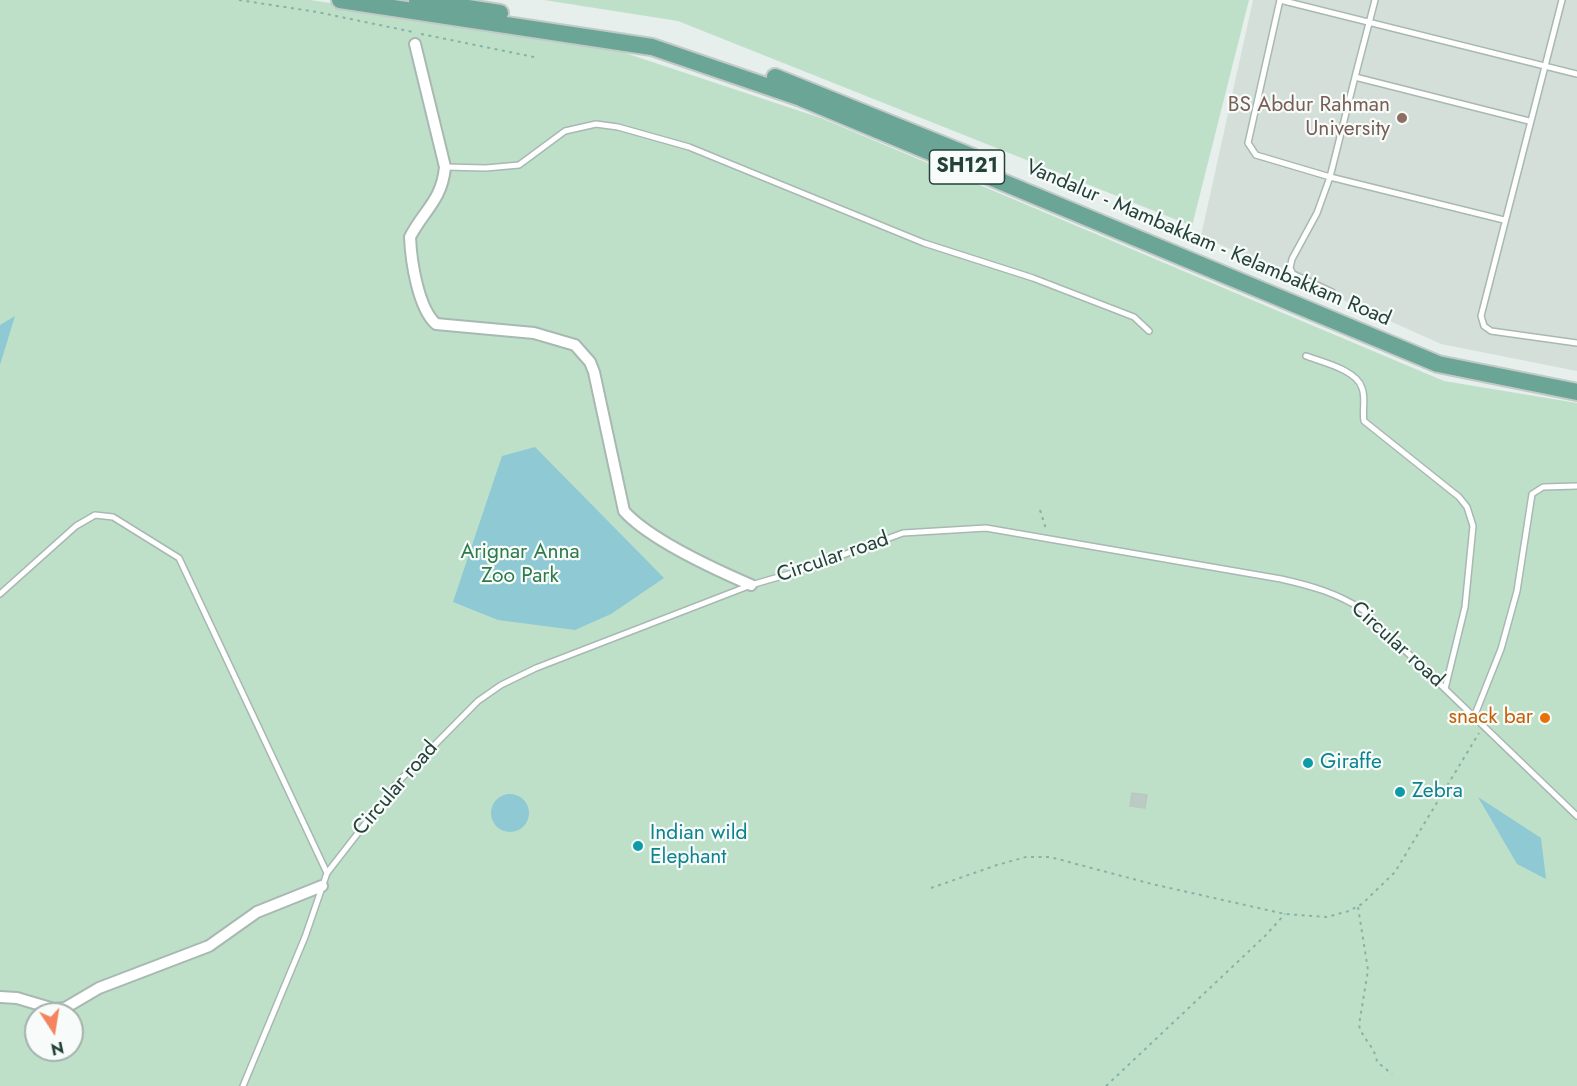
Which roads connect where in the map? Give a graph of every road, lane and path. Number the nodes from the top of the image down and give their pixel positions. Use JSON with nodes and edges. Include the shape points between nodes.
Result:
{"nodes":[{"id":1,"x":238,"y":0,"type":"edge"},
{"id":2,"x":340,"y":0,"type":"edge"},
{"id":3,"x":417,"y":0,"type":"edge"},
{"id":4,"x":1280,"y":0,"type":"edge"},
{"id":5,"x":1375,"y":0,"type":"edge"},
{"id":6,"x":1562,"y":0,"type":"edge"},
{"id":7,"x":1370,"y":23,"type":"junction"},
{"id":8,"x":415,"y":44,"type":"dead end"},
{"id":9,"x":534,"y":57,"type":"dead end"},
{"id":10,"x":1546,"y":65,"type":"junction"},
{"id":11,"x":1577,"y":74,"type":"edge"},
{"id":12,"x":1355,"y":77,"type":"junction"},
{"id":13,"x":803,"y":92,"type":"junction"},
{"id":14,"x":1529,"y":121,"type":"junction"},
{"id":15,"x":445,"y":167,"type":"junction"},
{"id":16,"x":1330,"y":177,"type":"junction"},
{"id":17,"x":1504,"y":220,"type":"junction"},
{"id":18,"x":1332,"y":292,"type":"dead end"},
{"id":19,"x":1149,"y":331,"type":"dead end"},
{"id":20,"x":1577,"y":343,"type":"edge"},
{"id":21,"x":1306,"y":356,"type":"dead end"},
{"id":22,"x":1577,"y":381,"type":"edge"},
{"id":23,"x":1577,"y":392,"type":"edge"},
{"id":24,"x":1577,"y":486,"type":"edge"},
{"id":25,"x":1040,"y":510,"type":"dead end"},
{"id":26,"x":1050,"y":540,"type":"junction"},
{"id":27,"x":751,"y":585,"type":"junction"},
{"id":28,"x":0,"y":594,"type":"edge"},
{"id":29,"x":1445,"y":689,"type":"junction"},
{"id":30,"x":1474,"y":717,"type":"junction"},
{"id":31,"x":1483,"y":726,"type":"junction"},
{"id":32,"x":1577,"y":816,"type":"edge"},
{"id":33,"x":327,"y":873,"type":"junction"},
{"id":34,"x":322,"y":886,"type":"junction"},
{"id":35,"x":931,"y":888,"type":"dead end"},
{"id":36,"x":1358,"y":907,"type":"junction"},
{"id":37,"x":1285,"y":914,"type":"junction"},
{"id":38,"x":0,"y":997,"type":"edge"},
{"id":39,"x":1392,"y":1074,"type":"dead end"},
{"id":40,"x":243,"y":1086,"type":"edge"},
{"id":41,"x":1106,"y":1086,"type":"edge"}],
"edges":[{"from":1,"to":9,"type":"path","via":[[317,12]]},
{"from":2,"to":13,"type":"main road","name":"Vandalur - Mambakkam - Kelambakkam Road","number":"SH121","via":[[652,47]]},
{"from":3,"to":13,"type":"main road","name":"Vandalur - Mambakkam - Kelambakkam Road","number":"SH121","via":[[654,36]]},
{"from":4,"to":7,"type":"lane"},
{"from":4,"to":16,"type":"lane","via":[[1248,143],[1256,155]]},
{"from":5,"to":7,"type":"lane"},
{"from":6,"to":10,"type":"lane"},
{"from":7,"to":10,"type":"lane"},
{"from":7,"to":12,"type":"lane"},
{"from":8,"to":15,"type":"street"},
{"from":10,"to":11,"type":"lane"},
{"from":10,"to":14,"type":"lane"},
{"from":12,"to":14,"type":"lane"},
{"from":12,"to":16,"type":"lane"},
{"from":13,"to":22,"type":"main road","name":"Vandalur - Mambakkam - Kelambakkam Road","number":"SH121","via":[[1442,353]]},
{"from":13,"to":23,"type":"main road","name":"Vandalur - Mambakkam - Kelambakkam Road","number":"SH121","via":[[1438,364]]},
{"from":14,"to":17,"type":"lane"},
{"from":15,"to":19,"type":"lane","via":[[519,165],[565,131],[596,124],[618,127],[688,147],[924,243],[1134,316]]},
{"from":15,"to":27,"type":"street","via":[[437,200],[410,237],[427,316],[436,324],[534,333],[574,345],[594,372],[624,511],[636,523],[715,569]]},
{"from":16,"to":17,"type":"lane"},
{"from":16,"to":18,"type":"lane","via":[[1290,268],[1293,274]]},
{"from":17,"to":20,"type":"lane","via":[[1481,316],[1484,326],[1491,331]]},
{"from":21,"to":29,"type":"lane","via":[[1360,383],[1364,421],[1467,507],[1473,526],[1465,608]]},
{"from":24,"to":30,"type":"lane","via":[[1543,487],[1532,494],[1517,591],[1501,649]]},
{"from":25,"to":26,"type":"path"},
{"from":26,"to":27,"type":"lane","name":"Circular road","via":[[986,528],[903,533]]},
{"from":26,"to":29,"type":"lane","name":"Circular road","via":[[1281,579],[1341,596],[1364,610]]},
{"from":27,"to":33,"type":"lane","name":"Circular road","via":[[501,685],[478,701],[396,784]]},
{"from":28,"to":33,"type":"lane","via":[[76,526],[95,515],[113,517],[179,558]]},
{"from":29,"to":30,"type":"lane","name":"Circular road"},
{"from":30,"to":31,"type":"lane","name":"Circular road"},
{"from":31,"to":32,"type":"lane","name":"Circular road"},
{"from":31,"to":36,"type":"path","via":[[1395,872]]},
{"from":33,"to":34,"type":"lane","name":"Circular road"},
{"from":34,"to":38,"type":"street","via":[[257,912],[209,946],[99,988],[65,1008]]},
{"from":34,"to":40,"type":"lane","name":"Circular road"},
{"from":35,"to":37,"type":"path","via":[[1006,862],[1050,857]]},
{"from":36,"to":37,"type":"path","via":[[1327,917]]},
{"from":36,"to":39,"type":"path","via":[[1368,970],[1359,1024],[1376,1050],[1377,1062]]},
{"from":37,"to":41,"type":"path"}]}
